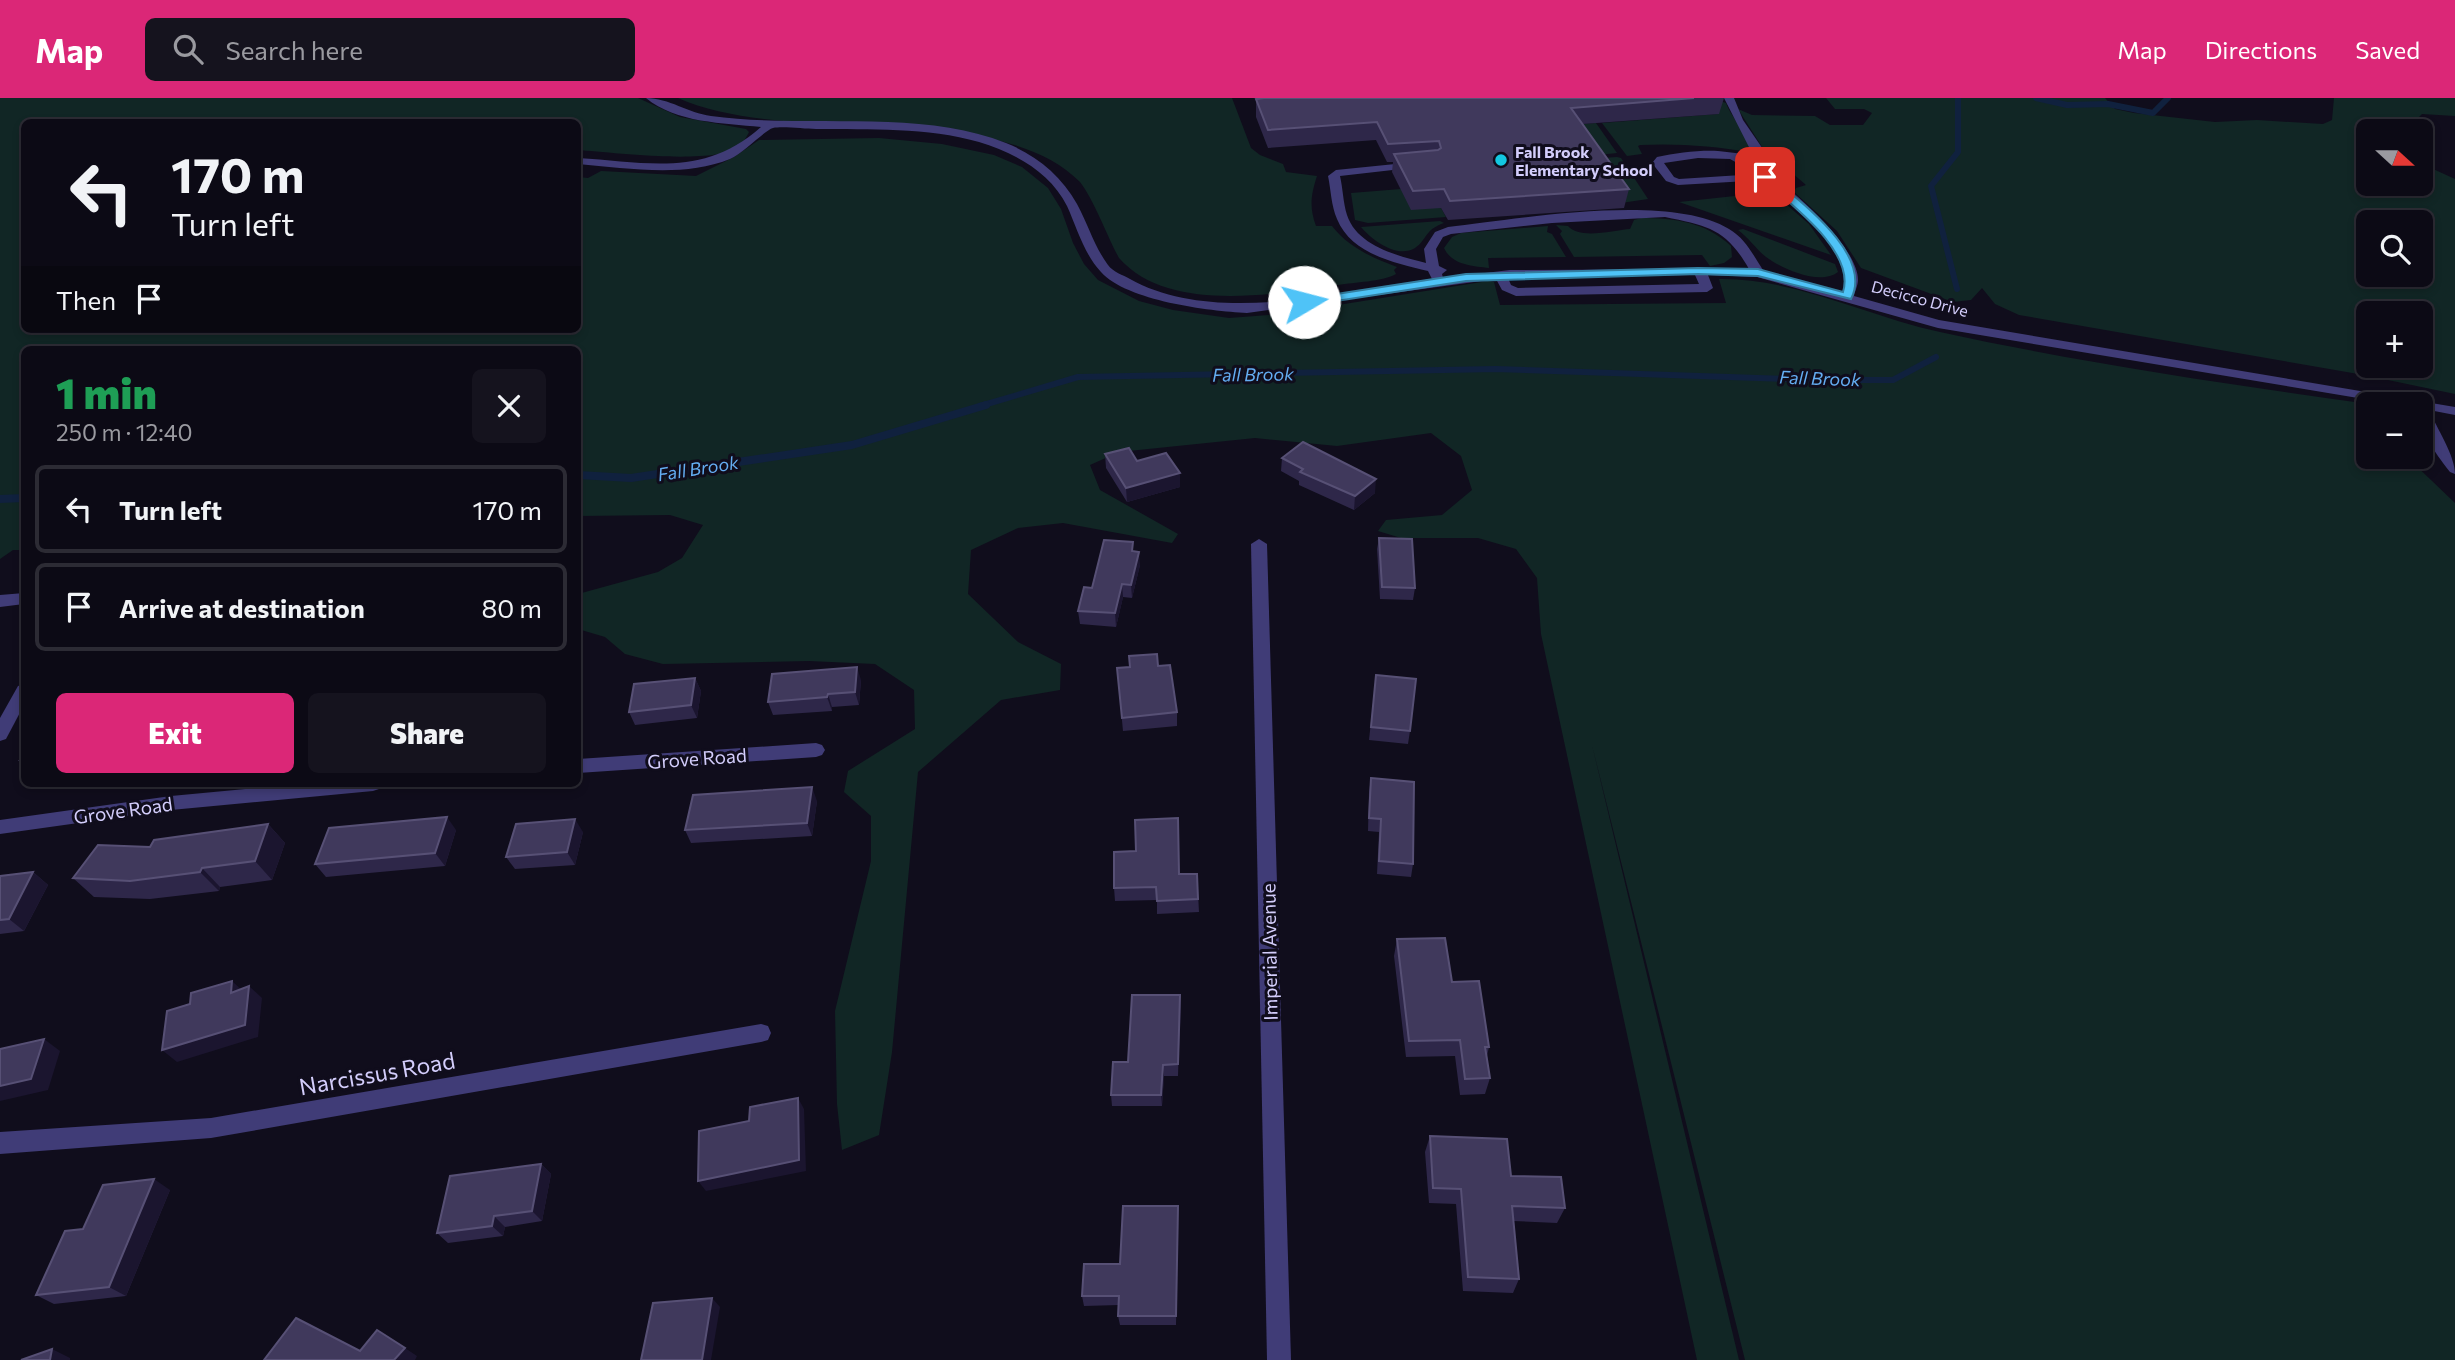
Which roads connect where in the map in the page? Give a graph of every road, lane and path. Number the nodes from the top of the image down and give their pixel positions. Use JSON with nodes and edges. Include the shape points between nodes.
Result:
{"nodes":[{"id":1,"x":651,"y":98,"type":"edge"},
{"id":2,"x":1729,"y":98,"type":"edge"},
{"id":3,"x":769,"y":125,"type":"junction"},
{"id":4,"x":1739,"y":158,"type":"junction"},
{"id":5,"x":581,"y":161,"type":"edge"},
{"id":6,"x":1432,"y":164,"type":"edge"},
{"id":7,"x":1765,"y":177,"type":"junction"},
{"id":8,"x":1433,"y":268,"type":"junction"},
{"id":9,"x":1758,"y":273,"type":"junction"},
{"id":10,"x":1466,"y":278,"type":"junction"},
{"id":11,"x":1439,"y":282,"type":"junction"},
{"id":12,"x":1847,"y":297,"type":"junction"},
{"id":13,"x":2356,"y":394,"type":"edge"},
{"id":14,"x":2433,"y":407,"type":"edge"},
{"id":15,"x":2455,"y":411,"type":"edge"},
{"id":16,"x":2433,"y":437,"type":"edge"},
{"id":17,"x":2455,"y":469,"type":"edge"},
{"id":18,"x":1258,"y":544,"type":"dead end"},
{"id":19,"x":21,"y":599,"type":"edge"},
{"id":20,"x":0,"y":601,"type":"edge"},
{"id":21,"x":21,"y":696,"type":"edge"},
{"id":22,"x":0,"y":734,"type":"edge"},
{"id":23,"x":816,"y":750,"type":"dead end"},
{"id":24,"x":581,"y":766,"type":"edge"},
{"id":25,"x":341,"y":787,"type":"edge"},
{"id":26,"x":0,"y":827,"type":"edge"},
{"id":27,"x":761,"y":1033,"type":"dead end"},
{"id":28,"x":0,"y":1143,"type":"edge"},
{"id":29,"x":1279,"y":1360,"type":"edge"}],
"edges":[{"from":1,"to":3,"type":"street","via":[[709,119]]},
{"from":2,"to":4,"type":"street","via":[[1759,152]]},
{"from":3,"to":5,"type":"street","via":[[732,154],[704,163]]},
{"from":3,"to":11,"type":"street","via":[[914,127],[1003,146],[1044,169],[1059,185],[1091,251],[1106,271],[1173,301],[1247,309]]},
{"from":4,"to":7,"type":"street"},
{"from":4,"to":7,"type":"street","via":[[1722,155],[1661,159],[1658,163],[1670,180],[1678,182]]},
{"from":6,"to":8,"type":"street","via":[[1342,171],[1334,176],[1342,217],[1350,231],[1386,254]]},
{"from":7,"to":12,"type":"street","via":[[1833,242],[1851,274]]},
{"from":8,"to":9,"type":"street","via":[[1430,248],[1448,231],[1652,212],[1688,217],[1724,231],[1740,243]]},
{"from":8,"to":10,"type":"street"},
{"from":8,"to":11,"type":"street"},
{"from":9,"to":10,"type":"street","name":"Decicco Drive","via":[[1700,271],[1708,286],[1704,289],[1516,292],[1506,287],[1501,275]]},
{"from":9,"to":12,"type":"street","name":"Decicco Drive"},
{"from":10,"to":11,"type":"street"},
{"from":12,"to":13,"type":"street","name":"Decicco Drive","via":[[1947,326]]},
{"from":14,"to":15,"type":"street","name":"Decicco Drive"},
{"from":16,"to":17,"type":"street"},
{"from":18,"to":29,"type":"street","name":"Imperial Avenue"},
{"from":19,"to":20,"type":"street"},
{"from":21,"to":22,"type":"street"},
{"from":23,"to":24,"type":"street","name":"Grove Road"},
{"from":25,"to":26,"type":"street","name":"Grove Road","via":[[171,803]]},
{"from":27,"to":28,"type":"street","name":"Narcissus Road","via":[[211,1128]]}]}
